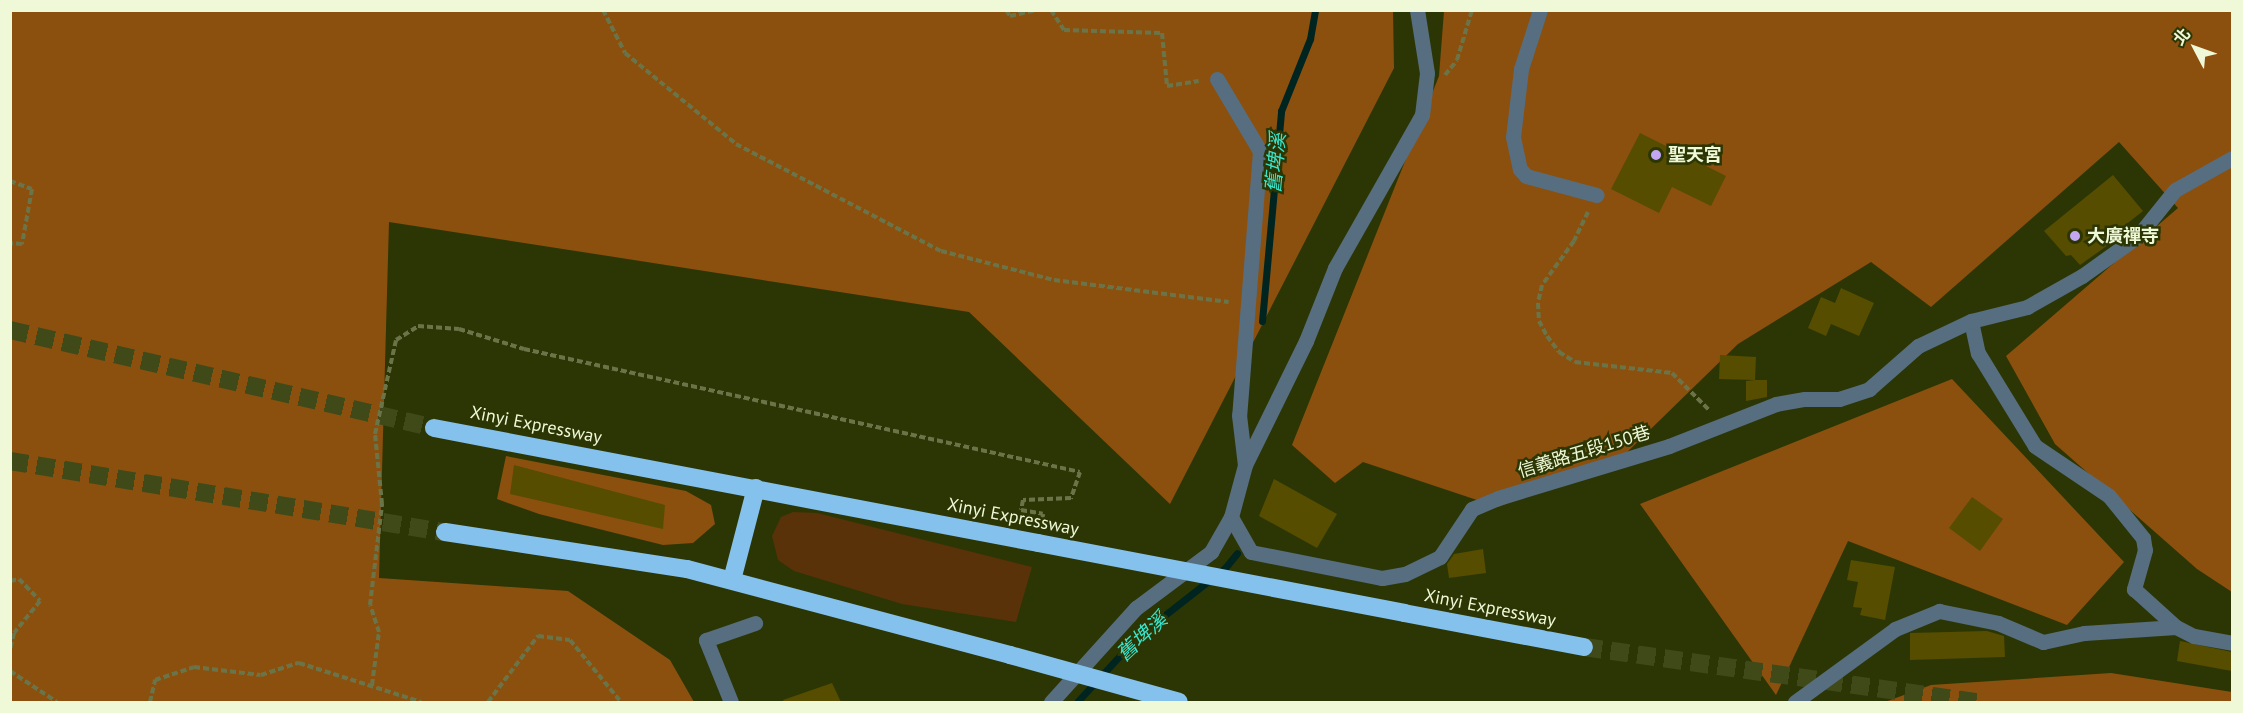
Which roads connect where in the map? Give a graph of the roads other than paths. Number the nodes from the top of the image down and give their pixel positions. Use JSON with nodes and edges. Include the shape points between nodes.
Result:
{"nodes":[{"id":1,"x":1417,"y":10,"type":"edge"},
{"id":2,"x":1540,"y":10,"type":"edge"},
{"id":3,"x":1217,"y":79,"type":"road end"},
{"id":4,"x":2232,"y":158,"type":"edge"},
{"id":5,"x":1597,"y":195,"type":"road end"},
{"id":6,"x":1972,"y":326,"type":"junction"},
{"id":7,"x":434,"y":428,"type":"tunnel mouth"},
{"id":8,"x":1245,"y":465,"type":"junction"},
{"id":9,"x":756,"y":488,"type":"junction"},
{"id":10,"x":1232,"y":517,"type":"junction"},
{"id":11,"x":445,"y":532,"type":"tunnel mouth"},
{"id":12,"x":732,"y":580,"type":"junction"},
{"id":13,"x":755,"y":623,"type":"dead end"},
{"id":14,"x":2176,"y":627,"type":"junction"},
{"id":15,"x":2232,"y":643,"type":"edge"},
{"id":16,"x":1584,"y":647,"type":"tunnel mouth"},
{"id":17,"x":731,"y":702,"type":"edge"},
{"id":18,"x":1051,"y":702,"type":"edge"},
{"id":19,"x":1179,"y":702,"type":"edge"},
{"id":20,"x":1796,"y":702,"type":"edge"}],
"edges":[{"from":1,"to":8,"type":"street","via":[[1427,73],[1426,103],[1392,172],[1335,268],[1306,341]]},
{"from":2,"to":5,"type":"street","via":[[1521,69],[1513,137],[1520,169],[1526,176]]},
{"from":3,"to":8,"type":"street","via":[[1260,151],[1239,415]]},
{"from":4,"to":6,"type":"street","name":"信義路五段150巷","via":[[2175,190],[2138,236],[2082,276],[2026,307]]},
{"from":6,"to":10,"type":"street","name":"信義路五段150巷","via":[[1918,346],[1869,389],[1839,399],[1776,404],[1669,447],[1472,509],[1440,558],[1405,573],[1382,578],[1251,552]]},
{"from":6,"to":14,"type":"street","via":[[1978,353],[2035,446],[2092,482],[2127,514],[2143,538],[2145,550],[2134,589]]},
{"from":7,"to":9,"type":"highway","name":"Xinyi Expressway"},
{"from":8,"to":10,"type":"street"},
{"from":9,"to":12,"type":"highway"},
{"from":9,"to":16,"type":"highway","name":"Xinyi Expressway","bridge":true},
{"from":10,"to":18,"type":"street","via":[[1211,552],[1136,608]]},
{"from":11,"to":12,"type":"highway","via":[[687,568]]},
{"from":12,"to":19,"type":"highway","bridge":true},
{"from":13,"to":17,"type":"street","via":[[706,640]]},
{"from":14,"to":15,"type":"street","via":[[2194,636]]},
{"from":14,"to":20,"type":"street","via":[[2084,633],[2043,642],[1998,622],[1939,611],[1895,629]]}]}
